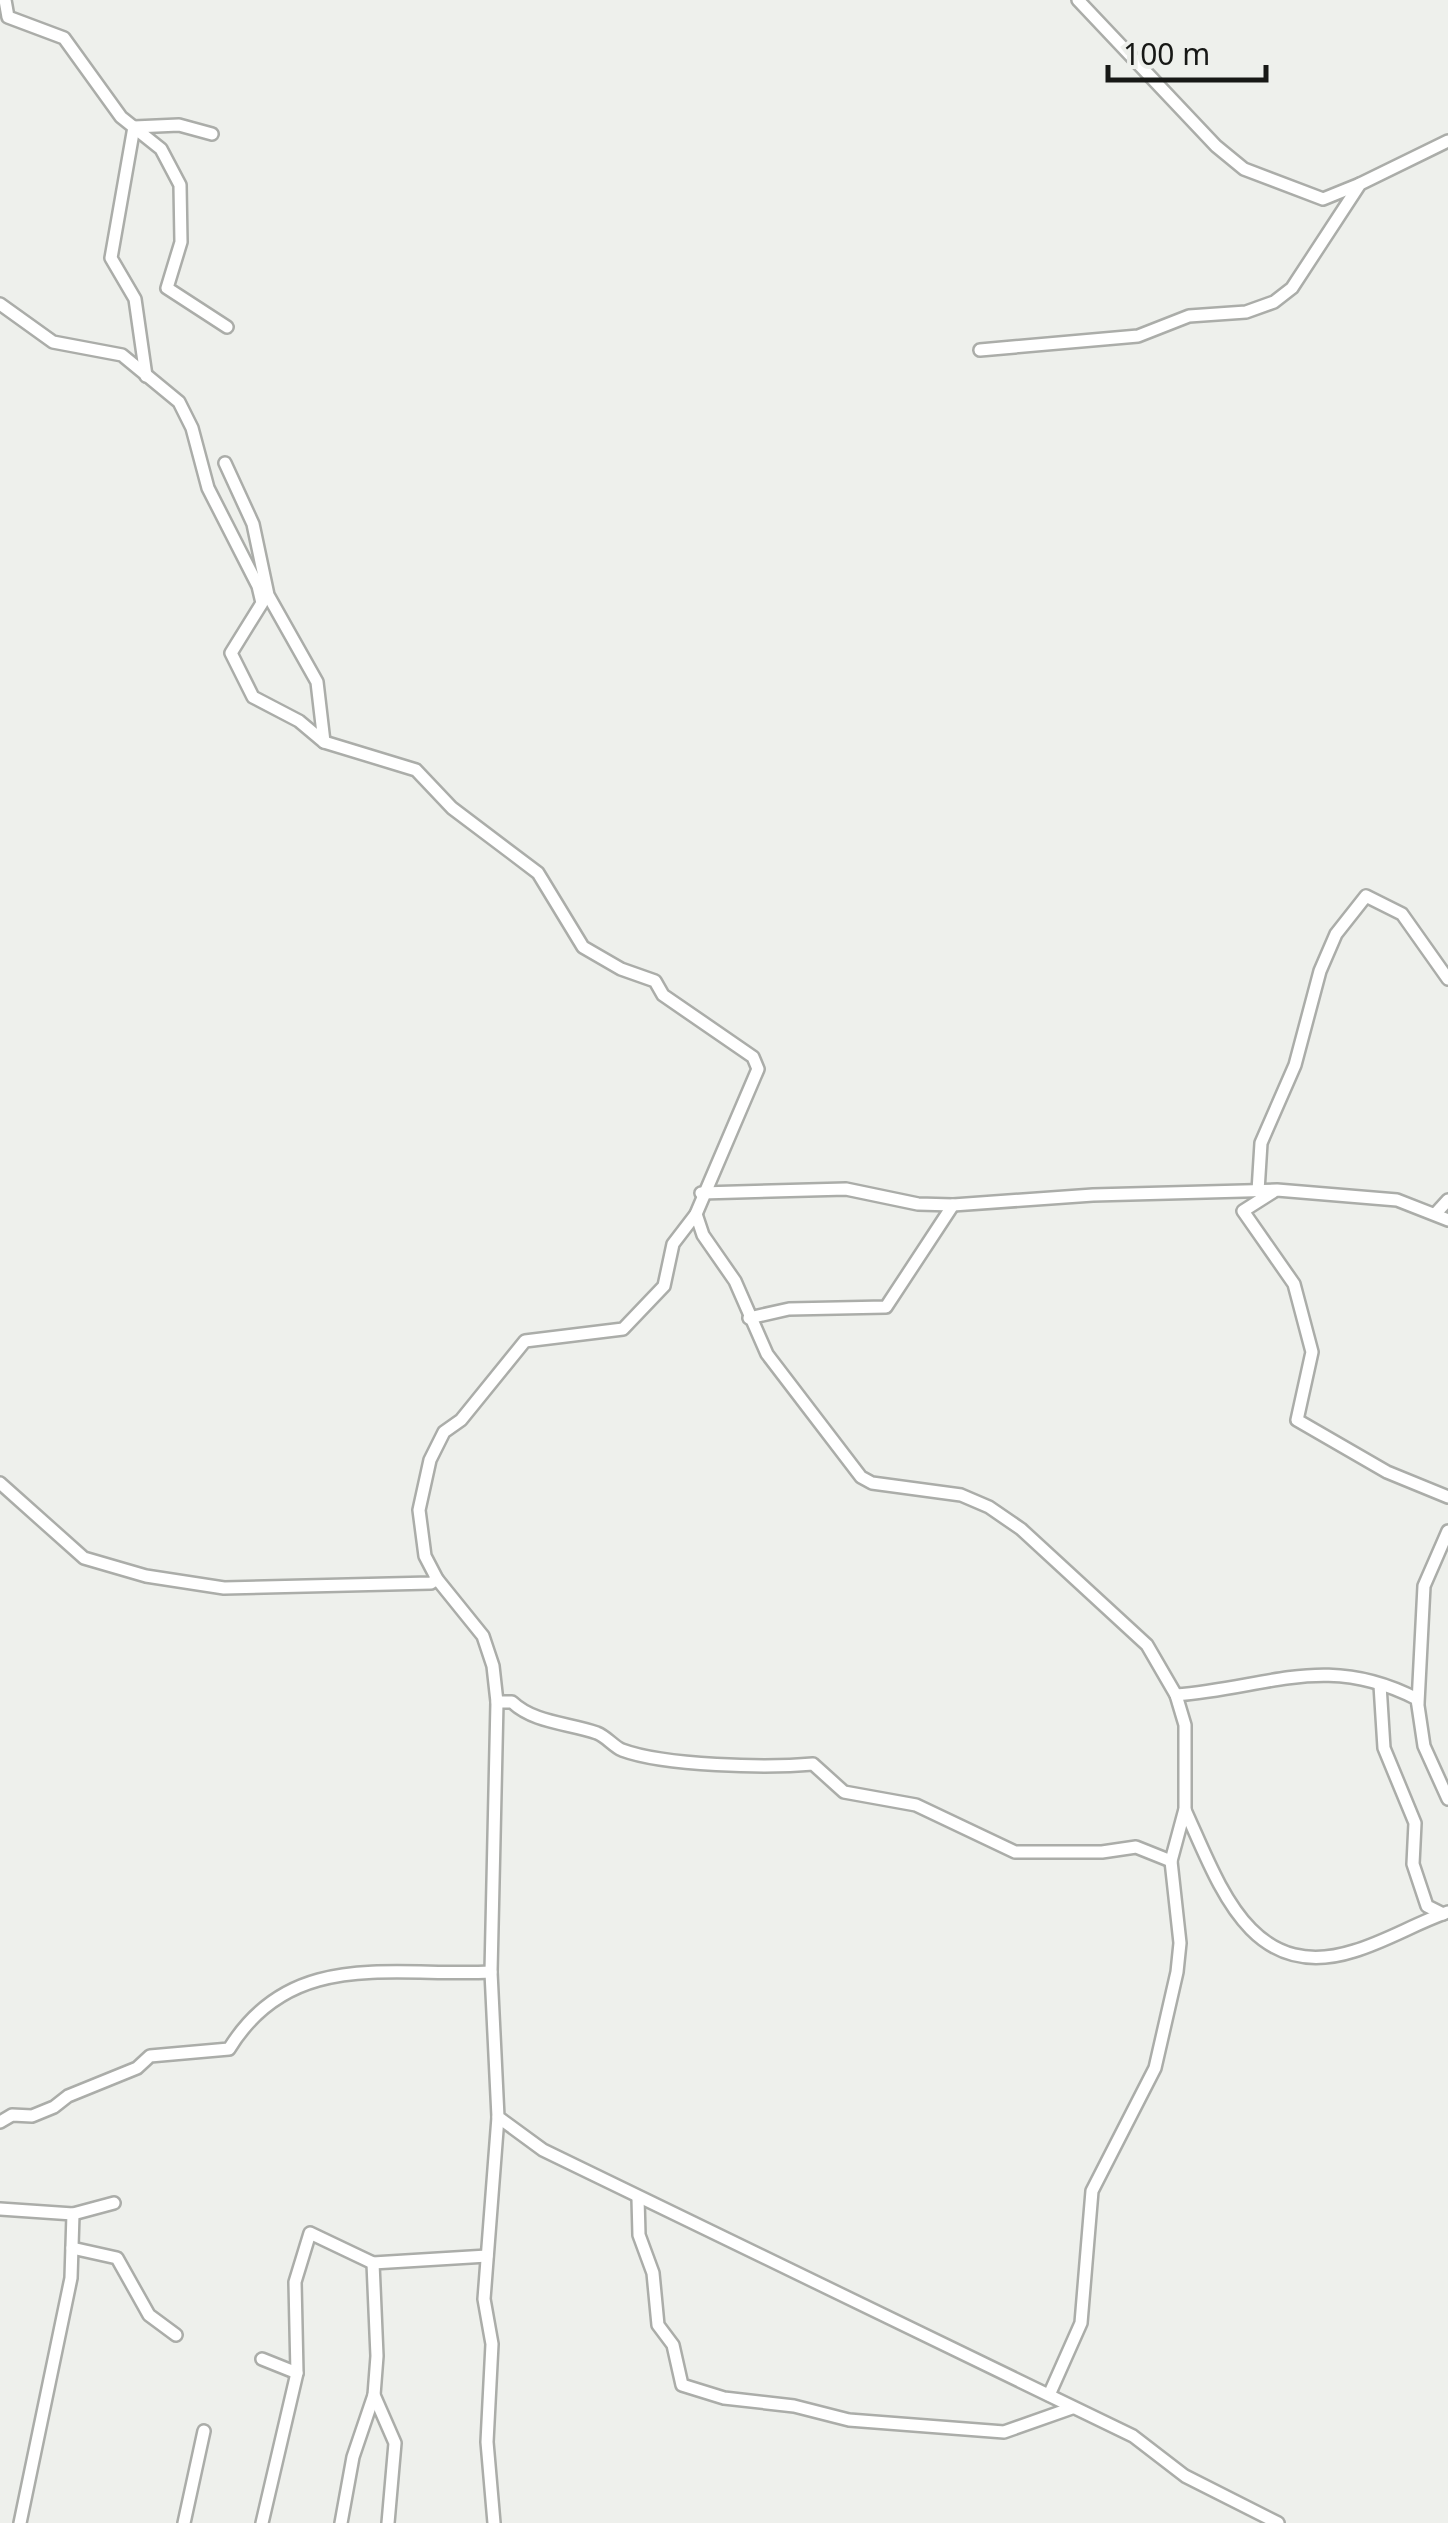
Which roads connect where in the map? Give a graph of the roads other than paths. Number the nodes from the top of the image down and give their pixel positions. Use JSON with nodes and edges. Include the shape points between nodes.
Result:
{"nodes":[{"id":1,"x":5,"y":0,"type":"edge"},
{"id":2,"x":1078,"y":0,"type":"edge"},
{"id":3,"x":134,"y":128,"type":"junction"},
{"id":4,"x":212,"y":134,"type":"dead end"},
{"id":5,"x":1448,"y":141,"type":"edge"},
{"id":6,"x":1360,"y":184,"type":"junction"},
{"id":7,"x":0,"y":304,"type":"edge"},
{"id":8,"x":227,"y":327,"type":"dead end"},
{"id":9,"x":980,"y":350,"type":"dead end"},
{"id":10,"x":146,"y":376,"type":"junction"},
{"id":11,"x":225,"y":463,"type":"dead end"},
{"id":12,"x":324,"y":742,"type":"junction"},
{"id":13,"x":1448,"y":979,"type":"edge"},
{"id":14,"x":1277,"y":1190,"type":"junction"},
{"id":15,"x":1258,"y":1191,"type":"junction"},
{"id":16,"x":701,"y":1193,"type":"junction"},
{"id":17,"x":1448,"y":1200,"type":"edge"},
{"id":18,"x":953,"y":1206,"type":"junction"},
{"id":19,"x":696,"y":1214,"type":"junction"},
{"id":20,"x":1442,"y":1216,"type":"edge"},
{"id":21,"x":749,"y":1318,"type":"junction"},
{"id":22,"x":0,"y":1483,"type":"edge"},
{"id":23,"x":1448,"y":1497,"type":"edge"},
{"id":24,"x":1448,"y":1531,"type":"edge"},
{"id":25,"x":437,"y":1579,"type":"junction"},
{"id":26,"x":1380,"y":1685,"type":"junction"},
{"id":27,"x":1176,"y":1696,"type":"junction"},
{"id":28,"x":497,"y":1702,"type":"junction"},
{"id":29,"x":1418,"y":1703,"type":"junction"},
{"id":30,"x":1448,"y":1799,"type":"edge"},
{"id":31,"x":1185,"y":1809,"type":"junction"},
{"id":32,"x":1170,"y":1861,"type":"junction"},
{"id":33,"x":1445,"y":1913,"type":"edge"},
{"id":34,"x":491,"y":1972,"type":"junction"},
{"id":35,"x":498,"y":2117,"type":"junction"},
{"id":36,"x":0,"y":2122,"type":"edge"},
{"id":37,"x":638,"y":2198,"type":"junction"},
{"id":38,"x":114,"y":2203,"type":"dead end"},
{"id":39,"x":0,"y":2209,"type":"edge"},
{"id":40,"x":73,"y":2214,"type":"junction"},
{"id":41,"x":72,"y":2248,"type":"junction"},
{"id":42,"x":487,"y":2256,"type":"junction"},
{"id":43,"x":373,"y":2263,"type":"junction"},
{"id":44,"x":176,"y":2334,"type":"dead end"},
{"id":45,"x":262,"y":2359,"type":"dead end"},
{"id":46,"x":297,"y":2373,"type":"junction"},
{"id":47,"x":1049,"y":2394,"type":"junction"},
{"id":48,"x":374,"y":2396,"type":"junction"},
{"id":49,"x":1072,"y":2408,"type":"junction"},
{"id":50,"x":204,"y":2430,"type":"dead end"},
{"id":51,"x":20,"y":2523,"type":"edge"},
{"id":52,"x":184,"y":2523,"type":"edge"},
{"id":53,"x":262,"y":2523,"type":"edge"},
{"id":54,"x":341,"y":2523,"type":"edge"},
{"id":55,"x":388,"y":2523,"type":"edge"},
{"id":56,"x":494,"y":2523,"type":"edge"},
{"id":57,"x":1278,"y":2523,"type":"edge"}],
"edges":[{"from":1,"to":3,"type":"street","via":[[8,17],[64,38]]},
{"from":2,"to":6,"type":"street","via":[[1244,168],[1322,199]]},
{"from":3,"to":4,"type":"street","via":[[179,125]]},
{"from":3,"to":8,"type":"street","via":[[161,149],[180,186],[181,242],[167,288]]},
{"from":3,"to":10,"type":"street","via":[[110,258],[136,300]]},
{"from":5,"to":6,"type":"street"},
{"from":6,"to":9,"type":"street","via":[[1292,288],[1274,302],[1246,312],[1189,316],[1138,336]]},
{"from":7,"to":10,"type":"street","via":[[53,342],[122,355]]},
{"from":10,"to":12,"type":"street","via":[[179,402],[208,488],[258,586],[262,603],[231,653],[236,670],[253,696]]},
{"from":11,"to":12,"type":"street","via":[[253,524],[268,595],[318,682]]},
{"from":12,"to":16,"type":"street","via":[[416,770],[452,808],[538,872],[583,947],[655,981],[664,996],[753,1057],[758,1069]]},
{"from":13,"to":15,"type":"street","via":[[1402,914],[1366,896],[1354,907],[1328,948],[1294,1065],[1261,1143]]},
{"from":14,"to":15,"type":"street"},
{"from":14,"to":20,"type":"street","via":[[1396,1200]]},
{"from":14,"to":23,"type":"street","via":[[1243,1211],[1294,1284],[1305,1324],[1312,1352],[1296,1420],[1387,1472]]},
{"from":15,"to":18,"type":"street"},
{"from":16,"to":18,"type":"street","via":[[846,1189]]},
{"from":16,"to":19,"type":"street"},
{"from":17,"to":20,"type":"street"},
{"from":18,"to":21,"type":"street","via":[[886,1307],[789,1308]]},
{"from":19,"to":21,"type":"street"},
{"from":19,"to":25,"type":"street","via":[[674,1244],[664,1286],[622,1329],[525,1341],[462,1420],[444,1432],[419,1510],[421,1546]]},
{"from":21,"to":27,"type":"street","via":[[788,1383],[861,1477],[960,1495],[1004,1517],[1128,1624]]},
{"from":22,"to":25,"type":"street","via":[[84,1558],[168,1581],[256,1589]]},
{"from":24,"to":29,"type":"street","via":[[1424,1586]]},
{"from":25,"to":28,"type":"street","via":[[483,1636]]},
{"from":26,"to":27,"type":"street","via":[[1359,1676],[1287,1676]]},
{"from":26,"to":29,"type":"street"},
{"from":26,"to":33,"type":"street","via":[[1384,1748],[1415,1823],[1415,1874],[1427,1906]]},
{"from":27,"to":31,"type":"street","via":[[1185,1725]]},
{"from":28,"to":32,"type":"street","via":[[512,1702],[524,1714],[601,1734],[620,1749],[645,1755],[775,1768],[814,1764],[844,1792],[916,1805],[1015,1852],[1136,1847]]},
{"from":28,"to":34,"type":"street"},
{"from":29,"to":30,"type":"street","via":[[1424,1746]]},
{"from":31,"to":32,"type":"street"},
{"from":31,"to":33,"type":"street","via":[[1236,1914],[1276,1948],[1307,1956],[1350,1952]]},
{"from":32,"to":47,"type":"street","via":[[1179,1958],[1159,2058],[1092,2190],[1081,2323]]},
{"from":34,"to":35,"type":"street"},
{"from":34,"to":36,"type":"street","via":[[338,1972],[258,2011],[228,2049],[150,2056],[54,2107]]},
{"from":35,"to":37,"type":"street","via":[[542,2150]]},
{"from":35,"to":42,"type":"street"},
{"from":37,"to":47,"type":"street"},
{"from":37,"to":49,"type":"street","via":[[658,2325],[674,2344],[682,2385],[848,2420],[1004,2432]]},
{"from":38,"to":40,"type":"street"},
{"from":39,"to":40,"type":"street"},
{"from":40,"to":41,"type":"street"},
{"from":41,"to":44,"type":"street","via":[[118,2258],[150,2315]]},
{"from":41,"to":51,"type":"street"},
{"from":42,"to":43,"type":"street"},
{"from":42,"to":56,"type":"street"},
{"from":43,"to":46,"type":"street","via":[[310,2234],[294,2282]]},
{"from":43,"to":48,"type":"street"},
{"from":45,"to":46,"type":"street"},
{"from":46,"to":53,"type":"street"},
{"from":47,"to":49,"type":"street"},
{"from":48,"to":54,"type":"street"},
{"from":48,"to":55,"type":"street","via":[[395,2443]]},
{"from":49,"to":57,"type":"street","via":[[1133,2436],[1185,2476]]},
{"from":50,"to":52,"type":"street"}]}
